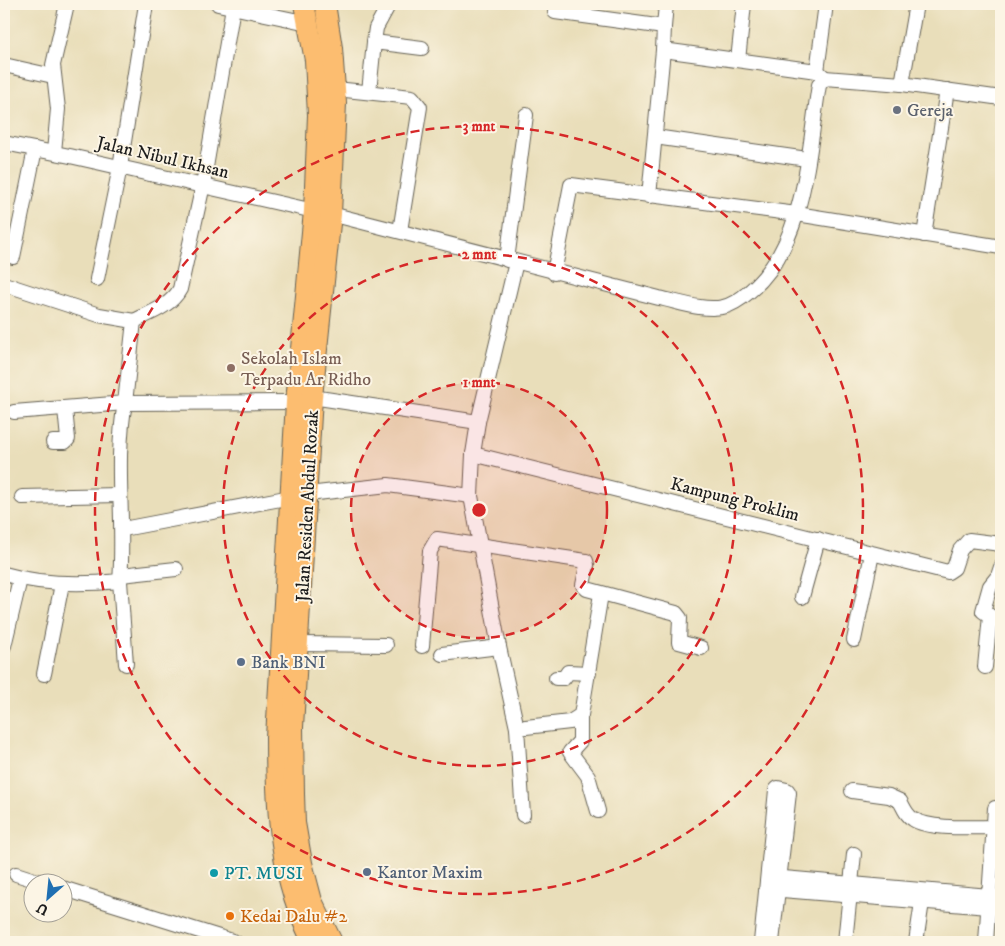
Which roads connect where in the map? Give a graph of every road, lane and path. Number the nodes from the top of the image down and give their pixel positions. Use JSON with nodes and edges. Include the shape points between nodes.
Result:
{"nodes":[{"id":1,"x":67,"y":4,"type":"edge"},
{"id":2,"x":146,"y":4,"type":"edge"},
{"id":3,"x":218,"y":4,"type":"edge"},
{"id":4,"x":304,"y":4,"type":"edge"},
{"id":5,"x":325,"y":4,"type":"edge"},
{"id":6,"x":389,"y":4,"type":"edge"},
{"id":7,"x":666,"y":4,"type":"edge"},
{"id":8,"x":744,"y":4,"type":"edge"},
{"id":9,"x":826,"y":4,"type":"edge"},
{"id":10,"x":916,"y":4,"type":"edge"},
{"id":11,"x":233,"y":7,"type":"junction"},
{"id":12,"x":584,"y":10,"type":"edge"},
{"id":13,"x":555,"y":12,"type":"dead end"},
{"id":14,"x":308,"y":23,"type":"junction"},
{"id":15,"x":664,"y":27,"type":"junction"},
{"id":16,"x":374,"y":42,"type":"junction"},
{"id":17,"x":422,"y":48,"type":"dead end"},
{"id":18,"x":663,"y":50,"type":"junction"},
{"id":19,"x":738,"y":60,"type":"junction"},
{"id":20,"x":4,"y":65,"type":"edge"},
{"id":21,"x":821,"y":74,"type":"junction"},
{"id":22,"x":53,"y":76,"type":"junction"},
{"id":23,"x":902,"y":84,"type":"junction"},
{"id":24,"x":336,"y":89,"type":"junction"},
{"id":25,"x":947,"y":90,"type":"junction"},
{"id":26,"x":369,"y":92,"type":"junction"},
{"id":27,"x":1001,"y":98,"type":"edge"},
{"id":28,"x":526,"y":115,"type":"dead end"},
{"id":29,"x":655,"y":137,"type":"junction"},
{"id":30,"x":4,"y":143,"type":"edge"},
{"id":31,"x":35,"y":149,"type":"junction"},
{"id":32,"x":54,"y":152,"type":"junction"},
{"id":33,"x":807,"y":159,"type":"junction"},
{"id":34,"x":120,"y":167,"type":"junction"},
{"id":35,"x":203,"y":185,"type":"junction"},
{"id":36,"x":649,"y":196,"type":"junction"},
{"id":37,"x":322,"y":213,"type":"junction"},
{"id":38,"x":797,"y":214,"type":"junction"},
{"id":39,"x":400,"y":231,"type":"junction"},
{"id":40,"x":924,"y":235,"type":"junction"},
{"id":41,"x":1001,"y":247,"type":"edge"},
{"id":42,"x":14,"y":257,"type":"dead end"},
{"id":43,"x":512,"y":261,"type":"junction"},
{"id":44,"x":554,"y":272,"type":"junction"},
{"id":45,"x":97,"y":279,"type":"dead end"},
{"id":46,"x":4,"y":284,"type":"edge"},
{"id":47,"x":134,"y":322,"type":"junction"},
{"id":48,"x":304,"y":400,"type":"junction"},
{"id":49,"x":125,"y":403,"type":"junction"},
{"id":50,"x":64,"y":409,"type":"junction"},
{"id":51,"x":14,"y":412,"type":"dead end"},
{"id":52,"x":478,"y":422,"type":"junction"},
{"id":53,"x":53,"y":442,"type":"dead end"},
{"id":54,"x":473,"y":454,"type":"junction"},
{"id":55,"x":120,"y":495,"type":"junction"},
{"id":56,"x":300,"y":495,"type":"junction"},
{"id":57,"x":471,"y":496,"type":"junction"},
{"id":58,"x":22,"y":497,"type":"dead end"},
{"id":59,"x":123,"y":529,"type":"junction"},
{"id":60,"x":818,"y":539,"type":"junction"},
{"id":61,"x":1000,"y":540,"type":"edge"},
{"id":62,"x":480,"y":546,"type":"junction"},
{"id":63,"x":872,"y":554,"type":"junction"},
{"id":64,"x":1001,"y":567,"type":"edge"},
{"id":65,"x":176,"y":569,"type":"dead end"},
{"id":66,"x":4,"y":574,"type":"edge"},
{"id":67,"x":120,"y":578,"type":"junction"},
{"id":68,"x":20,"y":579,"type":"junction"},
{"id":69,"x":62,"y":584,"type":"junction"},
{"id":70,"x":601,"y":594,"type":"junction"},
{"id":71,"x":802,"y":597,"type":"dead end"},
{"id":72,"x":854,"y":640,"type":"dead end"},
{"id":73,"x":299,"y":644,"type":"junction"},
{"id":74,"x":386,"y":645,"type":"dead end"},
{"id":75,"x":4,"y":646,"type":"edge"},
{"id":76,"x":422,"y":646,"type":"dead end"},
{"id":77,"x":498,"y":647,"type":"junction"},
{"id":78,"x":701,"y":648,"type":"dead end"},
{"id":79,"x":442,"y":654,"type":"dead end"},
{"id":80,"x":126,"y":664,"type":"dead end"},
{"id":81,"x":985,"y":666,"type":"dead end"},
{"id":82,"x":590,"y":673,"type":"junction"},
{"id":83,"x":44,"y":674,"type":"dead end"},
{"id":84,"x":556,"y":678,"type":"dead end"},
{"id":85,"x":580,"y":717,"type":"junction"},
{"id":86,"x":517,"y":728,"type":"junction"},
{"id":87,"x":852,"y":791,"type":"dead end"},
{"id":88,"x":995,"y":808,"type":"dead end"},
{"id":89,"x":598,"y":812,"type":"dead end"},
{"id":90,"x":523,"y":815,"type":"dead end"},
{"id":91,"x":994,"y":827,"type":"junction"},
{"id":92,"x":854,"y":854,"type":"dead end"},
{"id":93,"x":16,"y":874,"type":"dead end"},
{"id":94,"x":22,"y":876,"type":"edge"},
{"id":95,"x":773,"y":883,"type":"junction"},
{"id":96,"x":849,"y":889,"type":"junction"},
{"id":97,"x":72,"y":891,"type":"edge"},
{"id":98,"x":922,"y":902,"type":"junction"},
{"id":99,"x":996,"y":902,"type":"edge"},
{"id":100,"x":235,"y":942,"type":"edge"},
{"id":101,"x":313,"y":942,"type":"edge"},
{"id":102,"x":332,"y":942,"type":"edge"},
{"id":103,"x":761,"y":942,"type":"edge"},
{"id":104,"x":772,"y":942,"type":"edge"},
{"id":105,"x":845,"y":942,"type":"edge"},
{"id":106,"x":916,"y":942,"type":"edge"},
{"id":107,"x":986,"y":942,"type":"edge"}],
"edges":[{"from":1,"to":22,"type":"street"},
{"from":2,"to":34,"type":"street"},
{"from":3,"to":11,"type":"street"},
{"from":4,"to":14,"type":"highway","name":"Jalan Residen Abdul Rozak"},
{"from":5,"to":24,"type":"highway","name":"Jalan Residen Abdul Rozak"},
{"from":6,"to":16,"type":"street","via":[[376,28]]},
{"from":7,"to":15,"type":"street"},
{"from":8,"to":19,"type":"street"},
{"from":9,"to":21,"type":"street","name":"Jalan Nibul Ikhsan"},
{"from":10,"to":23,"type":"street"},
{"from":11,"to":14,"type":"street"},
{"from":11,"to":35,"type":"street"},
{"from":12,"to":13,"type":"street"},
{"from":12,"to":15,"type":"street"},
{"from":14,"to":37,"type":"highway","name":"Jalan Residen Abdul Rozak","via":[[318,89]]},
{"from":15,"to":18,"type":"street"},
{"from":16,"to":17,"type":"street"},
{"from":16,"to":26,"type":"street"},
{"from":18,"to":19,"type":"street"},
{"from":18,"to":29,"type":"street"},
{"from":19,"to":21,"type":"street"},
{"from":20,"to":22,"type":"street"},
{"from":21,"to":23,"type":"street"},
{"from":21,"to":33,"type":"street","name":"Jalan Nibul Ikhsan"},
{"from":22,"to":32,"type":"street","via":[[58,109]]},
{"from":23,"to":25,"type":"street"},
{"from":24,"to":26,"type":"street"},
{"from":24,"to":37,"type":"highway","name":"Jalan Residen Abdul Rozak"},
{"from":25,"to":27,"type":"street"},
{"from":25,"to":40,"type":"street"},
{"from":26,"to":39,"type":"street","via":[[412,97],[420,107]]},
{"from":28,"to":43,"type":"street"},
{"from":29,"to":33,"type":"street"},
{"from":29,"to":36,"type":"street"},
{"from":30,"to":31,"type":"street","name":"Jalan Nibul Ikhsan"},
{"from":31,"to":32,"type":"street","name":"Jalan Nibul Ikhsan"},
{"from":31,"to":42,"type":"street"},
{"from":32,"to":34,"type":"street","name":"Jalan Nibul Ikhsan"},
{"from":33,"to":38,"type":"street","name":"Jalan Nibul Ikhsan"},
{"from":34,"to":35,"type":"street","name":"Jalan Nibul Ikhsan"},
{"from":34,"to":45,"type":"street"},
{"from":35,"to":37,"type":"street","name":"Jalan Nibul Ikhsan"},
{"from":35,"to":47,"type":"street","via":[[176,297]]},
{"from":36,"to":38,"type":"street"},
{"from":36,"to":44,"type":"street","via":[[571,185]]},
{"from":37,"to":39,"type":"street","name":"Jalan Nibul Ikhsan"},
{"from":37,"to":48,"type":"highway","name":"Jalan Residen Abdul Rozak"},
{"from":38,"to":40,"type":"street"},
{"from":38,"to":44,"type":"street","name":"Jalan Nibul Ikhsan","via":[[771,269],[748,293],[724,307],[708,308]]},
{"from":39,"to":43,"type":"street","name":"Jalan Nibul Ikhsan"},
{"from":40,"to":41,"type":"street"},
{"from":43,"to":44,"type":"street","name":"Jalan Nibul Ikhsan"},
{"from":43,"to":52,"type":"street"},
{"from":46,"to":47,"type":"street","via":[[99,315]]},
{"from":47,"to":49,"type":"street"},
{"from":48,"to":49,"type":"street"},
{"from":48,"to":52,"type":"street"},
{"from":48,"to":56,"type":"highway","name":"Jalan Residen Abdul Rozak"},
{"from":49,"to":50,"type":"street"},
{"from":49,"to":55,"type":"street","via":[[120,427]]},
{"from":50,"to":51,"type":"street"},
{"from":50,"to":53,"type":"street","via":[[68,439]]},
{"from":52,"to":54,"type":"street"},
{"from":54,"to":57,"type":"street"},
{"from":54,"to":60,"type":"street","name":"Kampung Proklim"},
{"from":55,"to":58,"type":"street"},
{"from":55,"to":59,"type":"street"},
{"from":56,"to":57,"type":"street","via":[[388,485]]},
{"from":56,"to":59,"type":"street"},
{"from":56,"to":73,"type":"highway","name":"Jalan Residen Abdul Rozak"},
{"from":56,"to":101,"type":"highway","name":"Jalan Residen Abdul Rozak","via":[[276,737],[277,792],[279,830],[289,877],[297,906]]},
{"from":57,"to":62,"type":"street"},
{"from":59,"to":67,"type":"street"},
{"from":60,"to":63,"type":"street","name":"Kampung Proklim"},
{"from":60,"to":71,"type":"street"},
{"from":61,"to":63,"type":"street","name":"Kampung Proklim","via":[[969,540],[960,550],[954,568],[948,572]]},
{"from":62,"to":70,"type":"street","via":[[584,560],[587,565],[584,586]]},
{"from":62,"to":76,"type":"street","via":[[437,539],[434,542],[430,551]]},
{"from":62,"to":77,"type":"street"},
{"from":63,"to":72,"type":"street"},
{"from":64,"to":81,"type":"street","via":[[996,581],[990,586],[983,611],[990,616]]},
{"from":65,"to":67,"type":"street"},
{"from":66,"to":68,"type":"street"},
{"from":67,"to":69,"type":"street"},
{"from":67,"to":80,"type":"street"},
{"from":68,"to":69,"type":"street"},
{"from":68,"to":75,"type":"street"},
{"from":69,"to":83,"type":"street"},
{"from":70,"to":78,"type":"street","via":[[676,613],[680,618],[679,642]]},
{"from":70,"to":82,"type":"street"},
{"from":73,"to":74,"type":"street"},
{"from":73,"to":102,"type":"highway","name":"Jalan Residen Abdul Rozak","via":[[293,727],[295,823],[312,901]]},
{"from":77,"to":79,"type":"street"},
{"from":77,"to":86,"type":"street"},
{"from":82,"to":84,"type":"street","via":[[568,672],[564,678]]},
{"from":82,"to":85,"type":"street"},
{"from":85,"to":86,"type":"street","via":[[570,722]]},
{"from":85,"to":89,"type":"street","via":[[580,741],[570,752],[588,776]]},
{"from":86,"to":90,"type":"street"},
{"from":87,"to":91,"type":"street","via":[[900,800],[906,814],[923,823]]},
{"from":88,"to":91,"type":"street"},
{"from":91,"to":99,"type":"street"},
{"from":92,"to":96,"type":"street"},
{"from":93,"to":94,"type":"street"},
{"from":95,"to":95,"type":"street","via":[[776,790],[778,788],[789,793]]},
{"from":95,"to":96,"type":"street"},
{"from":95,"to":103,"type":"street"},
{"from":95,"to":104,"type":"street"},
{"from":96,"to":98,"type":"street"},
{"from":96,"to":99,"type":"street"},
{"from":96,"to":105,"type":"street"},
{"from":97,"to":100,"type":"street"},
{"from":98,"to":99,"type":"street"},
{"from":98,"to":106,"type":"street"},
{"from":99,"to":107,"type":"street"}]}
